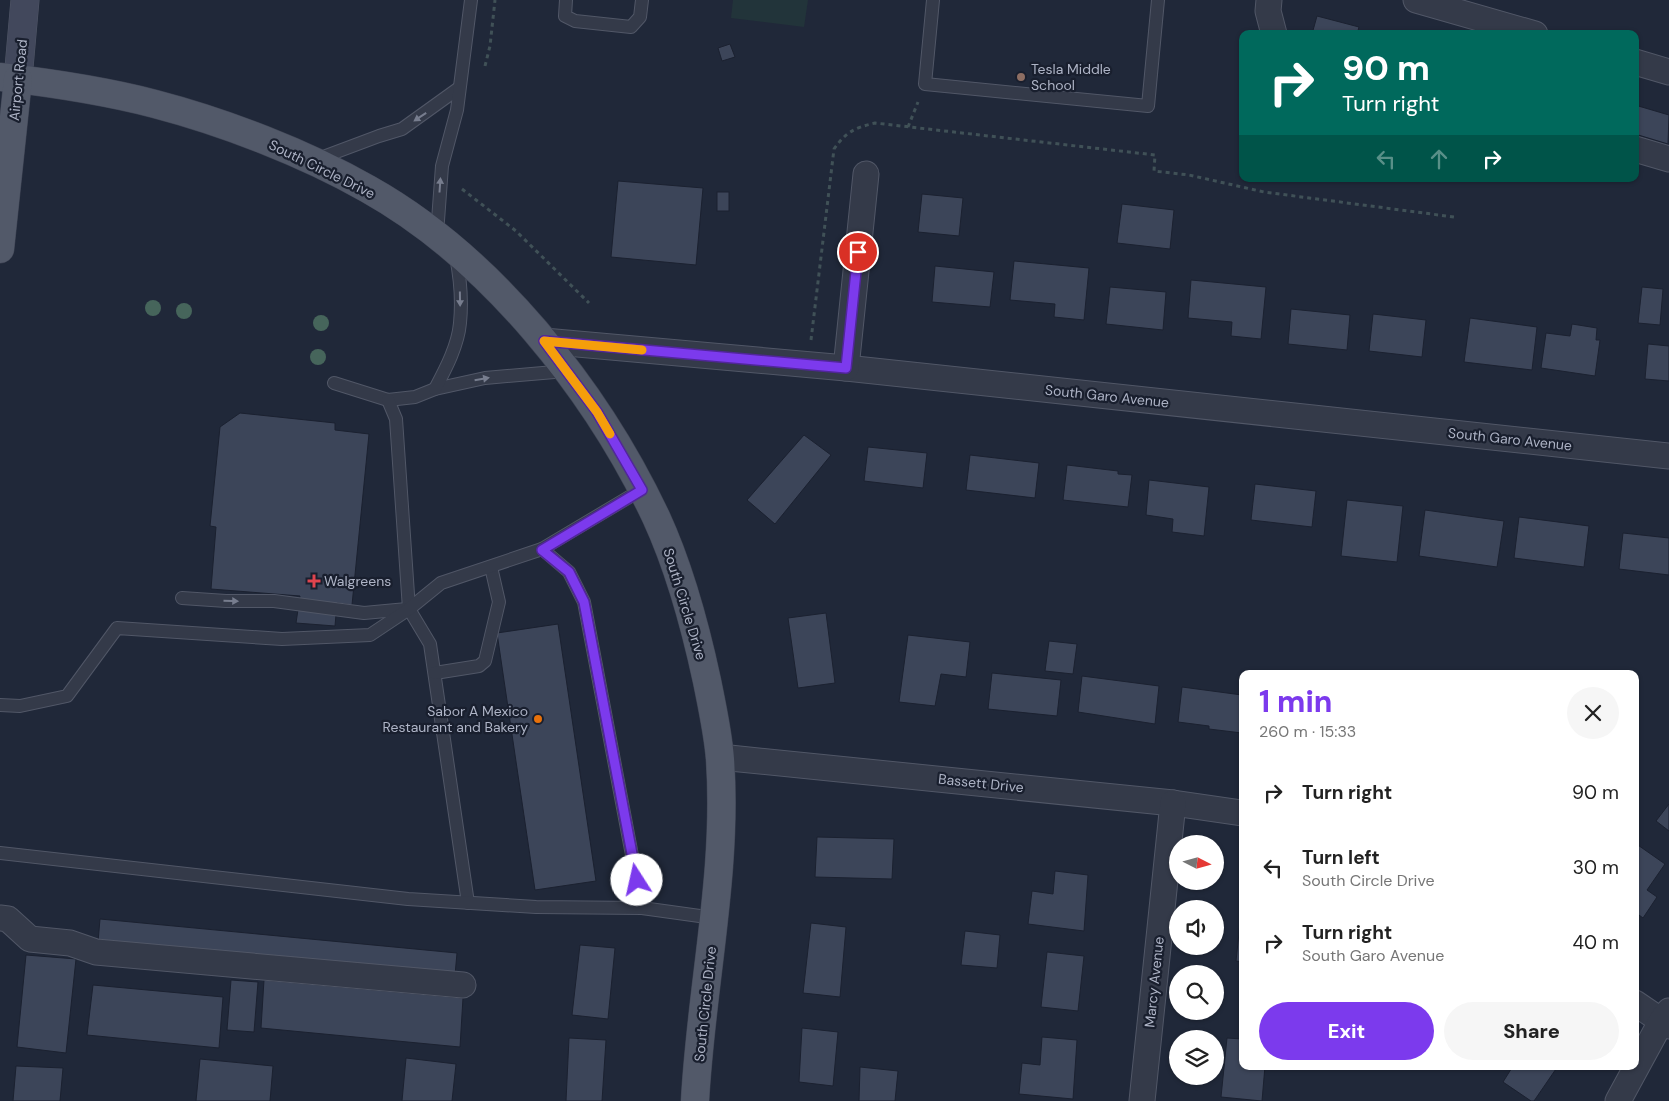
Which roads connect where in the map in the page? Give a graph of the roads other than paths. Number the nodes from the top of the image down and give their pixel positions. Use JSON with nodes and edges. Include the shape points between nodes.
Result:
{"nodes":[{"id":1,"x":26,"y":0,"type":"edge"},
{"id":2,"x":471,"y":0,"type":"edge"},
{"id":3,"x":566,"y":0,"type":"edge"},
{"id":4,"x":642,"y":0,"type":"edge"},
{"id":5,"x":933,"y":0,"type":"edge"},
{"id":6,"x":1158,"y":0,"type":"edge"},
{"id":7,"x":1269,"y":0,"type":"edge"},
{"id":8,"x":1416,"y":0,"type":"edge"},
{"id":9,"x":1273,"y":30,"type":"edge"},
{"id":10,"x":1521,"y":30,"type":"edge"},
{"id":11,"x":1639,"y":63,"type":"edge"},
{"id":12,"x":1669,"y":72,"type":"edge"},
{"id":13,"x":9,"y":78,"type":"edge"},
{"id":14,"x":459,"y":88,"type":"junction"},
{"id":15,"x":1639,"y":150,"type":"edge"},
{"id":16,"x":1669,"y":159,"type":"edge"},
{"id":17,"x":312,"y":162,"type":"junction"},
{"id":18,"x":866,"y":174,"type":"dead end"},
{"id":19,"x":1,"y":236,"type":"edge"},
{"id":20,"x":446,"y":242,"type":"junction"},
{"id":21,"x":544,"y":341,"type":"junction"},
{"id":22,"x":846,"y":368,"type":"junction"},
{"id":23,"x":566,"y":371,"type":"junction"},
{"id":24,"x":334,"y":383,"type":"dead end"},
{"id":25,"x":435,"y":389,"type":"junction"},
{"id":26,"x":388,"y":400,"type":"junction"},
{"id":27,"x":1669,"y":456,"type":"edge"},
{"id":28,"x":642,"y":490,"type":"junction"},
{"id":29,"x":542,"y":550,"type":"junction"},
{"id":30,"x":491,"y":566,"type":"junction"},
{"id":31,"x":182,"y":598,"type":"dead end"},
{"id":32,"x":409,"y":608,"type":"junction"},
{"id":33,"x":434,"y":673,"type":"junction"},
{"id":34,"x":0,"y":705,"type":"edge"},
{"id":35,"x":720,"y":757,"type":"junction"},
{"id":36,"x":1173,"y":803,"type":"junction"},
{"id":37,"x":1239,"y":814,"type":"edge"},
{"id":38,"x":0,"y":853,"type":"edge"},
{"id":39,"x":468,"y":903,"type":"junction"},
{"id":40,"x":642,"y":908,"type":"junction"},
{"id":41,"x":0,"y":918,"type":"edge"},
{"id":42,"x":714,"y":918,"type":"junction"},
{"id":43,"x":463,"y":985,"type":"dead end"},
{"id":44,"x":1639,"y":1005,"type":"edge"},
{"id":45,"x":1667,"y":1019,"type":"edge"},
{"id":46,"x":1639,"y":1066,"type":"edge"},
{"id":47,"x":1637,"y":1070,"type":"edge"},
{"id":48,"x":695,"y":1101,"type":"edge"},
{"id":49,"x":1142,"y":1101,"type":"edge"},
{"id":50,"x":1618,"y":1101,"type":"edge"}],
"edges":[{"from":1,"to":13,"type":"main road","name":"Airport Road"},
{"from":2,"to":14,"type":"lane"},
{"from":3,"to":4,"type":"lane","via":[[565,16],[575,21],[631,26],[640,17]]},
{"from":5,"to":6,"type":"lane","via":[[925,84],[1148,106]]},
{"from":7,"to":9,"type":"street"},
{"from":8,"to":10,"type":"street"},
{"from":11,"to":12,"type":"street"},
{"from":13,"to":17,"type":"main road","name":"South Circle Drive","via":[[155,104],[236,130]]},
{"from":13,"to":19,"type":"main road","name":"Airport Road"},
{"from":14,"to":17,"type":"lane","one_way":true,"via":[[402,129]]},
{"from":20,"to":14,"type":"lane","one_way":true,"via":[[442,166],[457,110]]},
{"from":15,"to":16,"type":"street"},
{"from":17,"to":20,"type":"main road","name":"South Circle Drive","via":[[368,189]]},
{"from":18,"to":22,"type":"street"},
{"from":20,"to":21,"type":"main road","name":"South Circle Drive","via":[[497,288]]},
{"from":20,"to":25,"type":"lane","one_way":true,"via":[[460,274],[460,324],[449,363]]},
{"from":21,"to":22,"type":"street","name":"South Garo Avenue"},
{"from":21,"to":23,"type":"main road","name":"South Circle Drive"},
{"from":22,"to":27,"type":"street","name":"South Garo Avenue"},
{"from":25,"to":23,"type":"lane","one_way":true,"via":[[485,378]]},
{"from":23,"to":28,"type":"main road","name":"South Circle Drive","via":[[597,412]]},
{"from":24,"to":26,"type":"lane"},
{"from":25,"to":26,"type":"lane","via":[[415,397]]},
{"from":26,"to":32,"type":"lane","via":[[396,419]]},
{"from":28,"to":29,"type":"lane"},
{"from":28,"to":35,"type":"main road","name":"South Circle Drive","via":[[678,572],[700,646]]},
{"from":29,"to":30,"type":"lane"},
{"from":29,"to":40,"type":"lane","via":[[569,572],[584,602]]},
{"from":30,"to":32,"type":"lane","via":[[441,583]]},
{"from":30,"to":33,"type":"lane","via":[[500,602],[486,661],[479,666]]},
{"from":31,"to":32,"type":"lane","one_way":true,"via":[[274,601],[364,614]]},
{"from":32,"to":33,"type":"lane","via":[[430,644]]},
{"from":32,"to":34,"type":"lane","via":[[370,635],[282,639],[117,628],[67,696],[20,706]]},
{"from":33,"to":39,"type":"lane"},
{"from":35,"to":36,"type":"street","name":"Bassett Drive"},
{"from":35,"to":42,"type":"main road","name":"South Circle Drive","via":[[722,820]]},
{"from":36,"to":37,"type":"street","name":"Bassett Drive"},
{"from":36,"to":49,"type":"street","name":"Marcy Avenue"},
{"from":38,"to":39,"type":"lane","via":[[408,900]]},
{"from":39,"to":40,"type":"lane"},
{"from":40,"to":42,"type":"lane"},
{"from":41,"to":43,"type":"street","via":[[8,919],[30,939],[70,943],[96,952]]},
{"from":42,"to":48,"type":"main road","name":"South Circle Drive"},
{"from":44,"to":45,"type":"street"},
{"from":45,"to":46,"type":"street"},
{"from":47,"to":50,"type":"street"}]}
